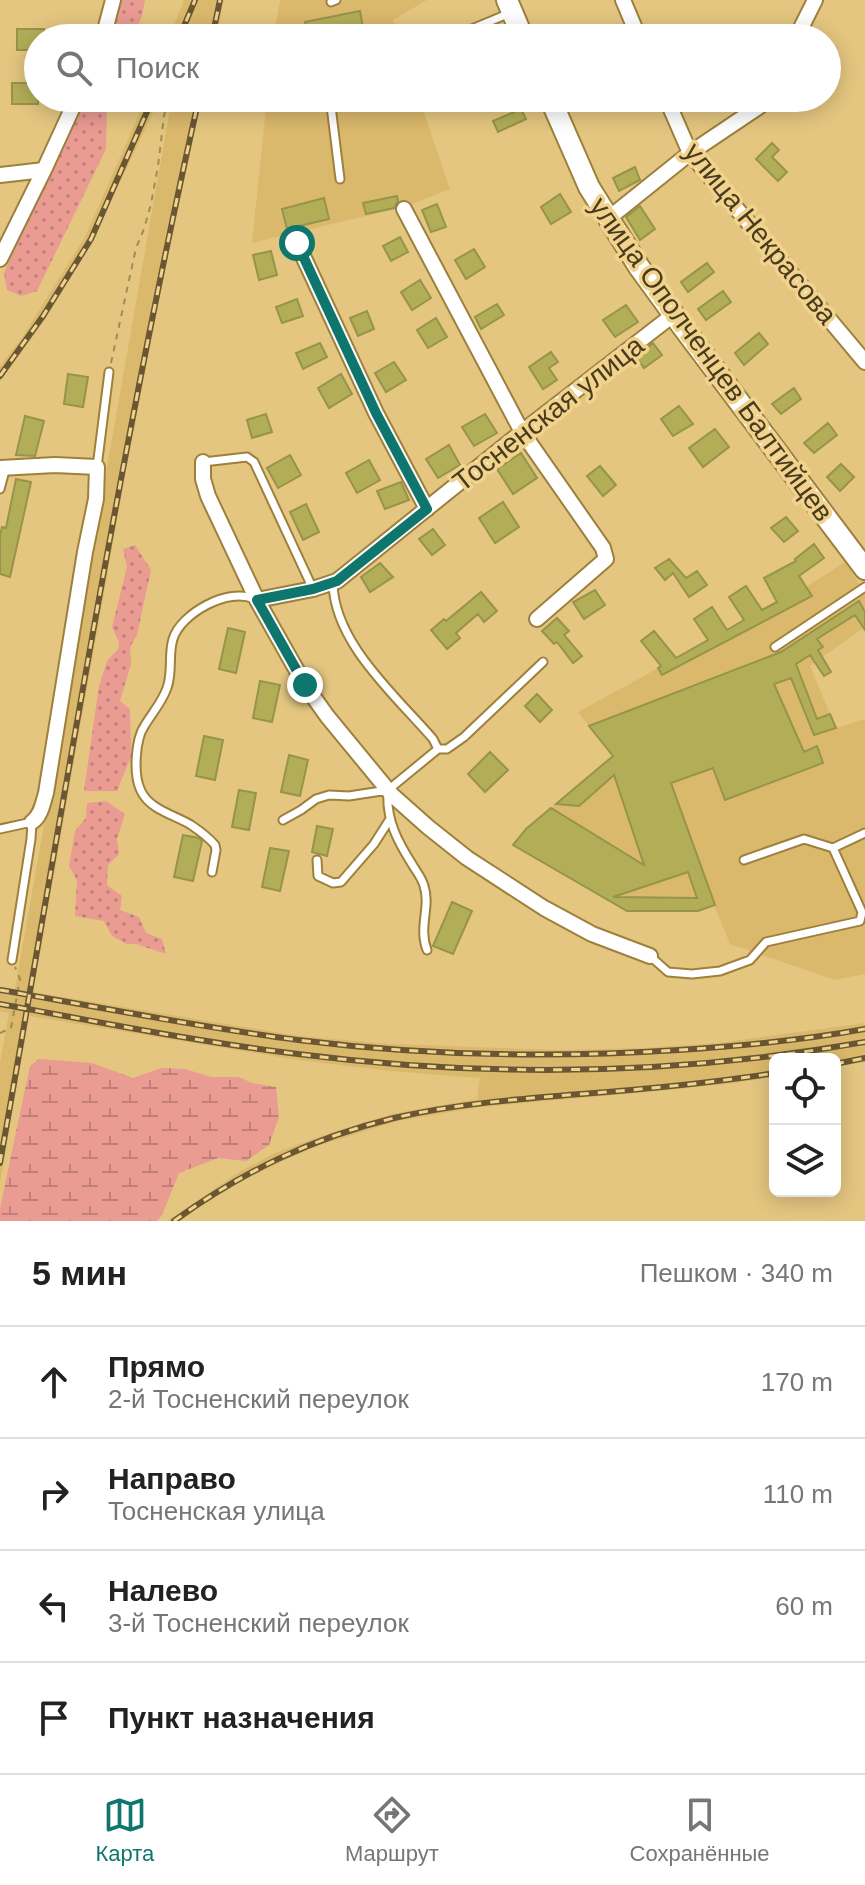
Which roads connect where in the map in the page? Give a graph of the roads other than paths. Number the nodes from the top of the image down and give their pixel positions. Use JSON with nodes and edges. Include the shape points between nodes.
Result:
{"nodes":[{"id":1,"x":113,"y":0,"type":"edge"},
{"id":2,"x":623,"y":0,"type":"edge"},
{"id":3,"x":815,"y":0,"type":"edge"},
{"id":4,"x":509,"y":6,"type":"edge"},
{"id":5,"x":107,"y":24,"type":"edge"},
{"id":6,"x":476,"y":24,"type":"edge"},
{"id":7,"x":633,"y":24,"type":"edge"},
{"id":8,"x":803,"y":24,"type":"edge"},
{"id":9,"x":71,"y":112,"type":"edge"},
{"id":10,"x":332,"y":112,"type":"edge"},
{"id":11,"x":556,"y":112,"type":"edge"},
{"id":12,"x":672,"y":112,"type":"edge"},
{"id":13,"x":751,"y":112,"type":"edge"},
{"id":14,"x":690,"y":153,"type":"junction"},
{"id":15,"x":44,"y":170,"type":"junction"},
{"id":16,"x":0,"y":175,"type":"edge"},
{"id":17,"x":340,"y":179,"type":"dead end"},
{"id":18,"x":404,"y":209,"type":"dead end"},
{"id":19,"x":609,"y":218,"type":"junction"},
{"id":20,"x":297,"y":243,"type":"dead end"},
{"id":21,"x":0,"y":259,"type":"edge"},
{"id":22,"x":673,"y":315,"type":"junction"},
{"id":23,"x":865,"y":362,"type":"edge"},
{"id":24,"x":109,"y":372,"type":"road end"},
{"id":25,"x":522,"y":432,"type":"junction"},
{"id":26,"x":203,"y":462,"type":"joint"},
{"id":27,"x":97,"y":467,"type":"junction"},
{"id":28,"x":3,"y":468,"type":"edge"},
{"id":29,"x":0,"y":489,"type":"edge"},
{"id":30,"x":427,"y":509,"type":"junction"},
{"id":31,"x":865,"y":569,"type":"edge"},
{"id":32,"x":333,"y":583,"type":"junction"},
{"id":33,"x":865,"y":587,"type":"edge"},
{"id":34,"x":313,"y":589,"type":"junction"},
{"id":35,"x":257,"y":600,"type":"junction"},
{"id":36,"x":537,"y":619,"type":"dead end"},
{"id":37,"x":775,"y":647,"type":"dead end"},
{"id":38,"x":543,"y":662,"type":"dead end"},
{"id":39,"x":438,"y":749,"type":"junction"},
{"id":40,"x":388,"y":790,"type":"junction"},
{"id":41,"x":390,"y":819,"type":"junction"},
{"id":42,"x":283,"y":820,"type":"dead end"},
{"id":43,"x":32,"y":822,"type":"junction"},
{"id":44,"x":0,"y":829,"type":"edge"},
{"id":45,"x":865,"y":833,"type":"edge"},
{"id":46,"x":833,"y":848,"type":"junction"},
{"id":47,"x":317,"y":860,"type":"dead end"},
{"id":48,"x":744,"y":860,"type":"dead end"},
{"id":49,"x":212,"y":872,"type":"dead end"},
{"id":50,"x":427,"y":950,"type":"dead end"},
{"id":51,"x":650,"y":956,"type":"joint"},
{"id":52,"x":12,"y":960,"type":"road end"}],
"edges":[{"from":1,"to":5,"type":"street"},
{"from":2,"to":7,"type":"street"},
{"from":3,"to":8,"type":"street"},
{"from":4,"to":6,"type":"lane"},
{"from":9,"to":15,"type":"street"},
{"from":10,"to":17,"type":"lane"},
{"from":11,"to":19,"type":"main road","name":"улица Ополченцев Балтийцев","via":[[589,187]]},
{"from":12,"to":14,"type":"street","name":"улица Некрасова"},
{"from":13,"to":14,"type":"street"},
{"from":14,"to":19,"type":"street"},
{"from":14,"to":23,"type":"street","name":"улица Некрасова"},
{"from":15,"to":16,"type":"street"},
{"from":15,"to":21,"type":"street"},
{"from":18,"to":25,"type":"street"},
{"from":19,"to":22,"type":"main road","name":"улица Ополченцев Балтийцев"},
{"from":20,"to":30,"type":"street"},
{"from":22,"to":25,"type":"street","name":"Тосненская улица"},
{"from":22,"to":31,"type":"main road","name":"улица Ополченцев Балтийцев"},
{"from":24,"to":27,"type":"lane"},
{"from":25,"to":30,"type":"street","name":"Тосненская улица"},
{"from":25,"to":36,"type":"street","via":[[606,559]]},
{"from":26,"to":34,"type":"lane","via":[[247,457],[254,462]]},
{"from":26,"to":35,"type":"street","via":[[208,496]]},
{"from":27,"to":28,"type":"street"},
{"from":27,"to":43,"type":"street","via":[[46,793]]},
{"from":28,"to":29,"type":"lane"},
{"from":30,"to":32,"type":"street","name":"Тосненская улица"},
{"from":32,"to":34,"type":"street","name":"Тосненская улица"},
{"from":32,"to":39,"type":"lane","via":[[336,608],[366,663]]},
{"from":33,"to":37,"type":"lane"},
{"from":34,"to":35,"type":"street","name":"Тосненская улица"},
{"from":35,"to":40,"type":"street","via":[[305,685]]},
{"from":35,"to":49,"type":"lane","via":[[227,597],[178,627],[171,646],[170,679],[137,750],[141,791],[154,806],[215,845]]},
{"from":38,"to":39,"type":"lane","via":[[464,737]]},
{"from":39,"to":40,"type":"lane"},
{"from":40,"to":41,"type":"lane"},
{"from":40,"to":42,"type":"lane","via":[[329,795]]},
{"from":40,"to":51,"type":"street","via":[[467,858],[544,908]]},
{"from":41,"to":47,"type":"lane","via":[[341,882],[318,876]]},
{"from":41,"to":50,"type":"lane","via":[[425,888]]},
{"from":43,"to":44,"type":"lane"},
{"from":43,"to":52,"type":"lane"},
{"from":45,"to":46,"type":"lane"},
{"from":46,"to":48,"type":"lane","via":[[804,839]]},
{"from":46,"to":51,"type":"lane","via":[[862,912],[860,921],[766,942],[750,960],[720,971],[668,972]]}]}
